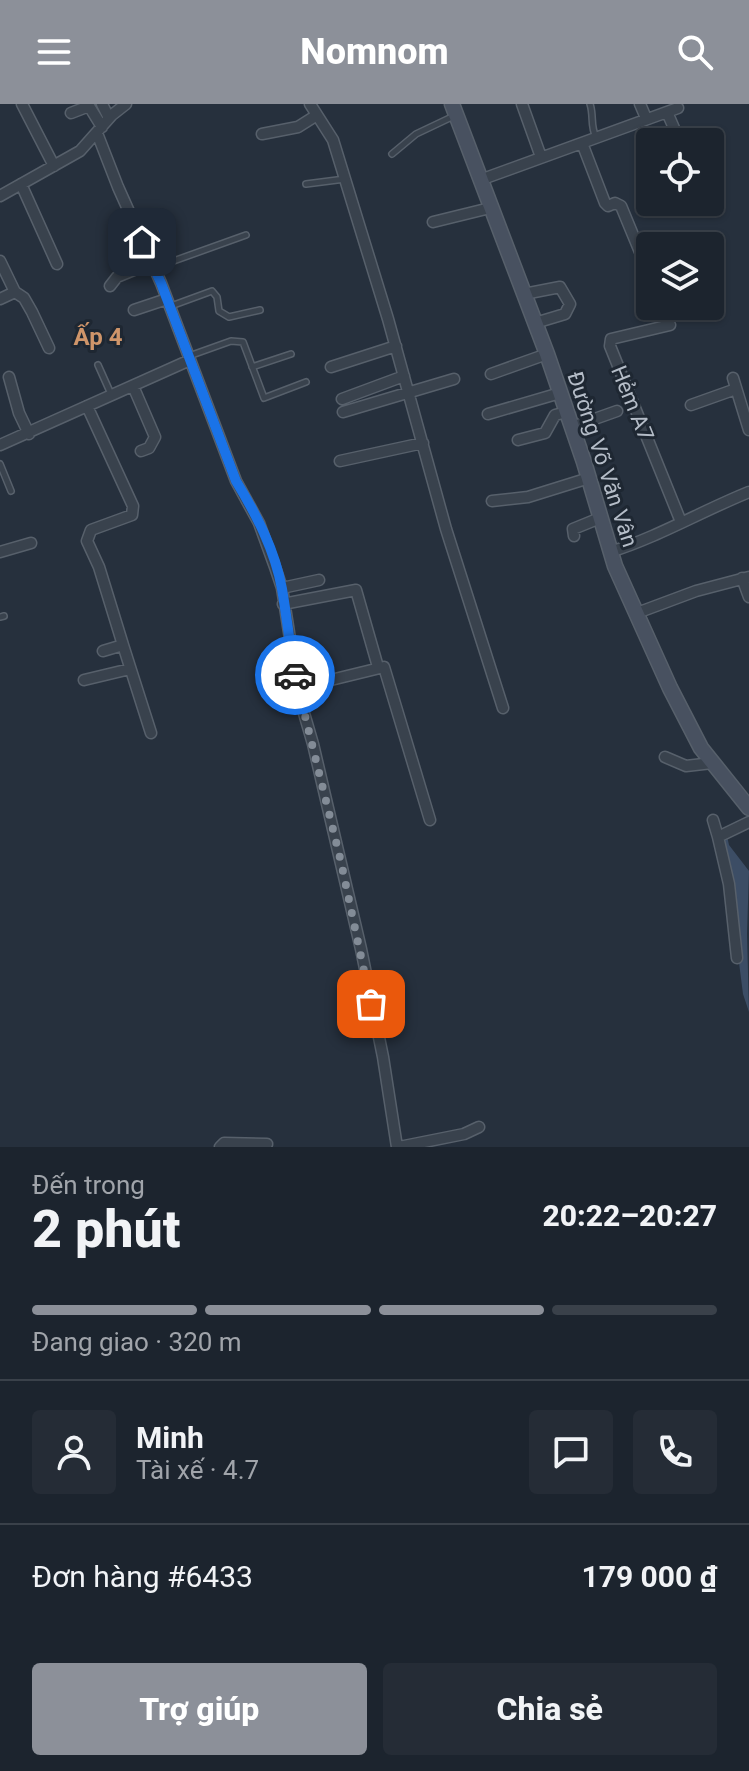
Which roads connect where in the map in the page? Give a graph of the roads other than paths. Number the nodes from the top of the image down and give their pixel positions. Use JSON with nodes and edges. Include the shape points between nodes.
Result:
{"nodes":[{"id":1,"x":22,"y":104,"type":"edge"},
{"id":2,"x":102,"y":104,"type":"edge"},
{"id":3,"x":126,"y":104,"type":"edge"},
{"id":4,"x":310,"y":104,"type":"edge"},
{"id":5,"x":522,"y":104,"type":"edge"},
{"id":6,"x":590,"y":104,"type":"edge"},
{"id":7,"x":640,"y":104,"type":"edge"},
{"id":8,"x":454,"y":110,"type":"edge"},
{"id":9,"x":71,"y":113,"type":"dead end"},
{"id":10,"x":317,"y":115,"type":"junction"},
{"id":11,"x":646,"y":118,"type":"junction"},
{"id":12,"x":103,"y":126,"type":"junction"},
{"id":13,"x":676,"y":128,"type":"edge"},
{"id":14,"x":262,"y":134,"type":"dead end"},
{"id":15,"x":596,"y":138,"type":"junction"},
{"id":16,"x":582,"y":143,"type":"junction"},
{"id":17,"x":392,"y":154,"type":"dead end"},
{"id":18,"x":541,"y":157,"type":"junction"},
{"id":19,"x":54,"y":166,"type":"junction"},
{"id":20,"x":346,"y":179,"type":"junction"},
{"id":21,"x":480,"y":180,"type":"junction"},
{"id":22,"x":21,"y":184,"type":"junction"},
{"id":23,"x":306,"y":184,"type":"dead end"},
{"id":24,"x":0,"y":196,"type":"edge"},
{"id":25,"x":490,"y":208,"type":"junction"},
{"id":26,"x":433,"y":222,"type":"dead end"},
{"id":27,"x":246,"y":235,"type":"dead end"},
{"id":28,"x":636,"y":242,"type":"edge"},
{"id":29,"x":0,"y":261,"type":"edge"},
{"id":30,"x":57,"y":264,"type":"dead end"},
{"id":31,"x":152,"y":266,"type":"junction"},
{"id":32,"x":110,"y":286,"type":"dead end"},
{"id":33,"x":15,"y":292,"type":"junction"},
{"id":34,"x":524,"y":294,"type":"junction"},
{"id":35,"x":0,"y":299,"type":"edge"},
{"id":36,"x":168,"y":303,"type":"junction"},
{"id":37,"x":134,"y":310,"type":"dead end"},
{"id":38,"x":260,"y":310,"type":"dead end"},
{"id":39,"x":535,"y":323,"type":"junction"},
{"id":40,"x":670,"y":325,"type":"dead end"},
{"id":41,"x":396,"y":346,"type":"junction"},
{"id":42,"x":49,"y":348,"type":"dead end"},
{"id":43,"x":291,"y":354,"type":"dead end"},
{"id":44,"x":547,"y":354,"type":"junction"},
{"id":45,"x":190,"y":358,"type":"junction"},
{"id":46,"x":98,"y":365,"type":"dead end"},
{"id":47,"x":252,"y":367,"type":"junction"},
{"id":48,"x":331,"y":367,"type":"dead end"},
{"id":49,"x":491,"y":374,"type":"dead end"},
{"id":50,"x":404,"y":376,"type":"junction"},
{"id":51,"x":9,"y":377,"type":"dead end"},
{"id":52,"x":454,"y":379,"type":"dead end"},
{"id":53,"x":306,"y":382,"type":"dead end"},
{"id":54,"x":133,"y":386,"type":"junction"},
{"id":55,"x":409,"y":392,"type":"junction"},
{"id":56,"x":560,"y":393,"type":"junction"},
{"id":57,"x":111,"y":395,"type":"junction"},
{"id":58,"x":342,"y":399,"type":"dead end"},
{"id":59,"x":691,"y":405,"type":"dead end"},
{"id":60,"x":87,"y":406,"type":"junction"},
{"id":61,"x":617,"y":411,"type":"dead end"},
{"id":62,"x":343,"y":412,"type":"dead end"},
{"id":63,"x":567,"y":412,"type":"junction"},
{"id":64,"x":488,"y":414,"type":"dead end"},
{"id":65,"x":748,"y":424,"type":"edge"},
{"id":66,"x":572,"y":427,"type":"junction"},
{"id":67,"x":29,"y":434,"type":"junction"},
{"id":68,"x":518,"y":440,"type":"dead end"},
{"id":69,"x":423,"y":443,"type":"junction"},
{"id":70,"x":0,"y":445,"type":"edge"},
{"id":71,"x":141,"y":451,"type":"dead end"},
{"id":72,"x":340,"y":461,"type":"dead end"},
{"id":73,"x":0,"y":464,"type":"edge"},
{"id":74,"x":589,"y":478,"type":"junction"},
{"id":75,"x":11,"y":491,"type":"dead end"},
{"id":76,"x":749,"y":492,"type":"edge"},
{"id":77,"x":492,"y":501,"type":"dead end"},
{"id":78,"x":600,"y":518,"type":"junction"},
{"id":79,"x":681,"y":522,"type":"junction"},
{"id":80,"x":574,"y":536,"type":"dead end"},
{"id":81,"x":31,"y":543,"type":"dead end"},
{"id":82,"x":0,"y":552,"type":"edge"},
{"id":83,"x":610,"y":552,"type":"junction"},
{"id":84,"x":746,"y":578,"type":"edge"},
{"id":85,"x":319,"y":580,"type":"dead end"},
{"id":86,"x":282,"y":588,"type":"junction"},
{"id":87,"x":749,"y":597,"type":"edge"},
{"id":88,"x":283,"y":604,"type":"junction"},
{"id":89,"x":637,"y":613,"type":"junction"},
{"id":90,"x":123,"y":645,"type":"junction"},
{"id":91,"x":103,"y":651,"type":"dead end"},
{"id":92,"x":378,"y":667,"type":"junction"},
{"id":93,"x":130,"y":669,"type":"junction"},
{"id":94,"x":84,"y":680,"type":"dead end"},
{"id":95,"x":298,"y":688,"type":"junction"},
{"id":96,"x":503,"y":708,"type":"dead end"},
{"id":97,"x":151,"y":733,"type":"dead end"},
{"id":98,"x":665,"y":757,"type":"dead end"},
{"id":99,"x":712,"y":763,"type":"junction"},
{"id":100,"x":749,"y":808,"type":"edge"},
{"id":101,"x":430,"y":820,"type":"dead end"},
{"id":102,"x":713,"y":820,"type":"dead end"},
{"id":103,"x":749,"y":822,"type":"edge"},
{"id":104,"x":718,"y":837,"type":"junction"},
{"id":105,"x":737,"y":958,"type":"dead end"},
{"id":106,"x":479,"y":1127,"type":"dead end"},
{"id":107,"x":267,"y":1144,"type":"dead end"},
{"id":108,"x":220,"y":1147,"type":"edge"},
{"id":109,"x":398,"y":1147,"type":"edge"}],
"edges":[{"from":1,"to":19,"type":"street"},
{"from":2,"to":12,"type":"street"},
{"from":3,"to":12,"type":"street"},
{"from":4,"to":10,"type":"street"},
{"from":5,"to":18,"type":"street"},
{"from":6,"to":15,"type":"lane"},
{"from":7,"to":11,"type":"street"},
{"from":8,"to":17,"type":"lane"},
{"from":8,"to":21,"type":"street","name":"Đường Võ Văn Vân"},
{"from":9,"to":12,"type":"street","via":[[89,106]]},
{"from":10,"to":14,"type":"street","via":[[298,127]]},
{"from":10,"to":20,"type":"street","via":[[333,140]]},
{"from":11,"to":13,"type":"street","via":[[672,110]]},
{"from":11,"to":15,"type":"street"},
{"from":12,"to":19,"type":"street","via":[[80,151]]},
{"from":12,"to":31,"type":"street"},
{"from":15,"to":16,"type":"street"},
{"from":16,"to":18,"type":"street"},
{"from":16,"to":28,"type":"street","via":[[605,203],[621,206]]},
{"from":18,"to":21,"type":"street"},
{"from":19,"to":22,"type":"street"},
{"from":20,"to":23,"type":"lane"},
{"from":20,"to":41,"type":"street"},
{"from":21,"to":25,"type":"street","name":"Đường Võ Văn Vân"},
{"from":22,"to":24,"type":"street"},
{"from":22,"to":30,"type":"street"},
{"from":25,"to":26,"type":"street"},
{"from":25,"to":34,"type":"street","name":"Đường Võ Văn Vân"},
{"from":27,"to":31,"type":"lane"},
{"from":29,"to":33,"type":"street"},
{"from":31,"to":32,"type":"street","via":[[119,276]]},
{"from":31,"to":36,"type":"street"},
{"from":33,"to":35,"type":"street"},
{"from":33,"to":42,"type":"street","via":[[24,298]]},
{"from":34,"to":39,"type":"street","name":"Đường Võ Văn Vân"},
{"from":34,"to":39,"type":"street","via":[[560,287],[570,304],[565,314]]},
{"from":36,"to":37,"type":"street"},
{"from":36,"to":38,"type":"lane","via":[[212,291],[219,311],[229,317]]},
{"from":36,"to":45,"type":"street"},
{"from":39,"to":44,"type":"street","name":"Đường Võ Văn Vân"},
{"from":40,"to":79,"type":"street","name":"Hẻm A7","via":[[611,339],[610,346]]},
{"from":41,"to":48,"type":"street"},
{"from":41,"to":50,"type":"street"},
{"from":43,"to":47,"type":"lane"},
{"from":44,"to":49,"type":"street"},
{"from":44,"to":56,"type":"street","name":"Đường Võ Văn Vân"},
{"from":45,"to":47,"type":"lane","via":[[231,341],[243,342]]},
{"from":45,"to":54,"type":"street"},
{"from":45,"to":86,"type":"street"},
{"from":46,"to":57,"type":"lane"},
{"from":47,"to":53,"type":"lane","via":[[264,398]]},
{"from":50,"to":55,"type":"street"},
{"from":50,"to":58,"type":"street"},
{"from":51,"to":67,"type":"street"},
{"from":52,"to":55,"type":"street"},
{"from":54,"to":57,"type":"street"},
{"from":54,"to":71,"type":"street","via":[[155,437]]},
{"from":55,"to":62,"type":"street"},
{"from":55,"to":69,"type":"street"},
{"from":56,"to":63,"type":"street","name":"Đường Võ Văn Vân"},
{"from":56,"to":64,"type":"street"},
{"from":57,"to":60,"type":"street"},
{"from":59,"to":65,"type":"street","via":[[735,384]]},
{"from":60,"to":67,"type":"street"},
{"from":60,"to":90,"type":"street","via":[[133,506],[132,515],[91,530],[87,541]]},
{"from":61,"to":66,"type":"street"},
{"from":63,"to":66,"type":"street","name":"Đường Võ Văn Vân"},
{"from":63,"to":68,"type":"street","via":[[555,415],[545,433]]},
{"from":66,"to":74,"type":"street","name":"Đường Võ Văn Vân"},
{"from":67,"to":70,"type":"street"},
{"from":69,"to":72,"type":"street"},
{"from":69,"to":96,"type":"street"},
{"from":73,"to":75,"type":"lane"},
{"from":74,"to":77,"type":"street","via":[[528,497]]},
{"from":74,"to":78,"type":"street","name":"Đường Võ Văn Vân"},
{"from":76,"to":79,"type":"street"},
{"from":78,"to":80,"type":"street","via":[[573,529]]},
{"from":78,"to":83,"type":"street","name":"Đường Võ Văn Vân"},
{"from":79,"to":83,"type":"street"},
{"from":81,"to":82,"type":"street"},
{"from":83,"to":89,"type":"street","name":"Đường Võ Văn Vân"},
{"from":84,"to":87,"type":"street"},
{"from":84,"to":89,"type":"street"},
{"from":85,"to":86,"type":"street"},
{"from":86,"to":88,"type":"street"},
{"from":88,"to":92,"type":"street","via":[[356,590]]},
{"from":88,"to":95,"type":"street"},
{"from":89,"to":99,"type":"street","name":"Đường Võ Văn Vân","via":[[670,688]]},
{"from":90,"to":91,"type":"street"},
{"from":90,"to":93,"type":"street"},
{"from":92,"to":95,"type":"street"},
{"from":92,"to":101,"type":"street","via":[[385,669]]},
{"from":93,"to":94,"type":"street"},
{"from":93,"to":97,"type":"street"},
{"from":95,"to":109,"type":"street","via":[[361,949]]},
{"from":98,"to":99,"type":"street","via":[[686,766]]},
{"from":99,"to":100,"type":"street","name":"Đường Võ Văn Vân"},
{"from":102,"to":104,"type":"street"},
{"from":103,"to":104,"type":"street"},
{"from":104,"to":105,"type":"street"},
{"from":106,"to":109,"type":"street"},
{"from":107,"to":108,"type":"street"}]}
